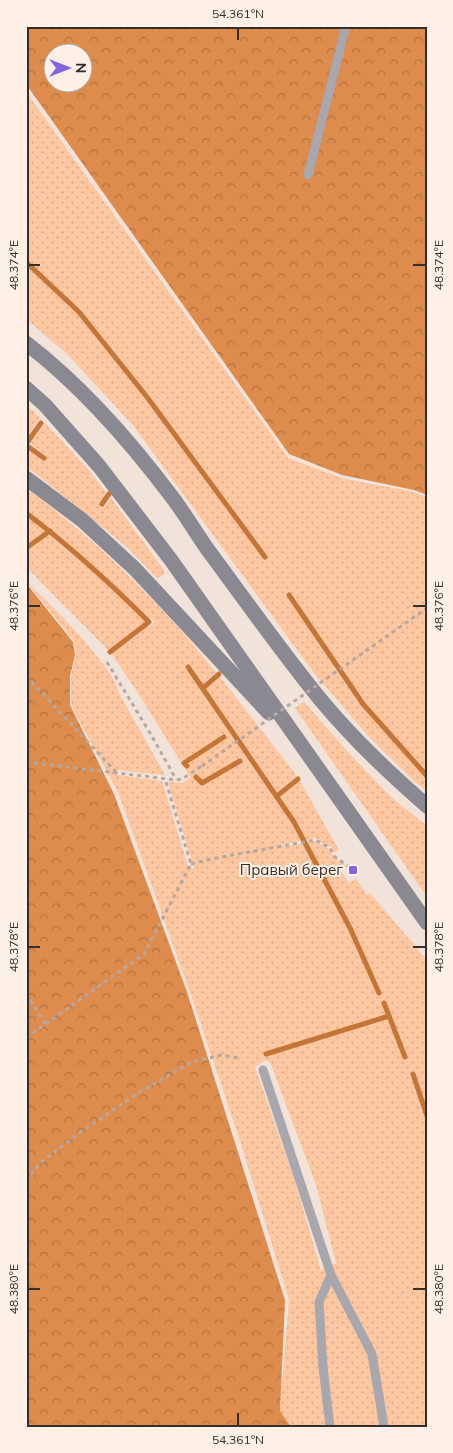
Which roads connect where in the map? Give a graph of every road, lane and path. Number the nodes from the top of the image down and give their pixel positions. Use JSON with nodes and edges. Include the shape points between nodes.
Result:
{"nodes":[{"id":1,"x":346,"y":26,"type":"edge"},
{"id":2,"x":308,"y":175,"type":"dead end"},
{"id":3,"x":26,"y":343,"type":"edge"},
{"id":4,"x":26,"y":388,"type":"edge"},
{"id":5,"x":26,"y":478,"type":"edge"},
{"id":6,"x":427,"y":608,"type":"edge"},
{"id":7,"x":106,"y":662,"type":"dead end"},
{"id":8,"x":26,"y":676,"type":"edge"},
{"id":9,"x":307,"y":754,"type":"junction"},
{"id":10,"x":26,"y":762,"type":"edge"},
{"id":11,"x":117,"y":773,"type":"junction"},
{"id":12,"x":165,"y":779,"type":"junction"},
{"id":13,"x":176,"y":780,"type":"junction"},
{"id":14,"x":427,"y":806,"type":"edge"},
{"id":15,"x":191,"y":864,"type":"junction"},
{"id":16,"x":353,"y":870,"type":"dead end"},
{"id":17,"x":427,"y":923,"type":"edge"},
{"id":18,"x":26,"y":993,"type":"edge"},
{"id":19,"x":45,"y":1024,"type":"junction"},
{"id":20,"x":26,"y":1038,"type":"edge"},
{"id":21,"x":239,"y":1058,"type":"dead end"},
{"id":22,"x":264,"y":1070,"type":"dead end"},
{"id":23,"x":26,"y":1181,"type":"edge"},
{"id":24,"x":331,"y":1275,"type":"junction"},
{"id":25,"x":330,"y":1427,"type":"edge"},
{"id":26,"x":384,"y":1427,"type":"edge"}],
"edges":[{"from":1,"to":2,"type":"lane"},
{"from":3,"to":14,"type":"main road","via":[[50,361],[134,450],[320,700],[382,767]]},
{"from":4,"to":9,"type":"main road","via":[[99,466],[171,560]]},
{"from":5,"to":9,"type":"main road","via":[[82,520],[135,569]]},
{"from":6,"to":13,"type":"path","bridge":true,"via":[[202,766]]},
{"from":7,"to":13,"type":"path"},
{"from":8,"to":11,"type":"path"},
{"from":9,"to":17,"type":"main road"},
{"from":10,"to":11,"type":"path"},
{"from":11,"to":12,"type":"path"},
{"from":12,"to":13,"type":"path"},
{"from":12,"to":15,"type":"path"},
{"from":15,"to":16,"type":"path","via":[[315,840],[330,848],[334,856]]},
{"from":15,"to":19,"type":"path","via":[[144,954]]},
{"from":18,"to":19,"type":"path"},
{"from":19,"to":20,"type":"path"},
{"from":21,"to":23,"type":"path","via":[[221,1054],[192,1062],[138,1093],[40,1162]]},
{"from":22,"to":24,"type":"lane"},
{"from":24,"to":25,"type":"lane","via":[[319,1302]]},
{"from":24,"to":26,"type":"lane","via":[[372,1354]]}]}
